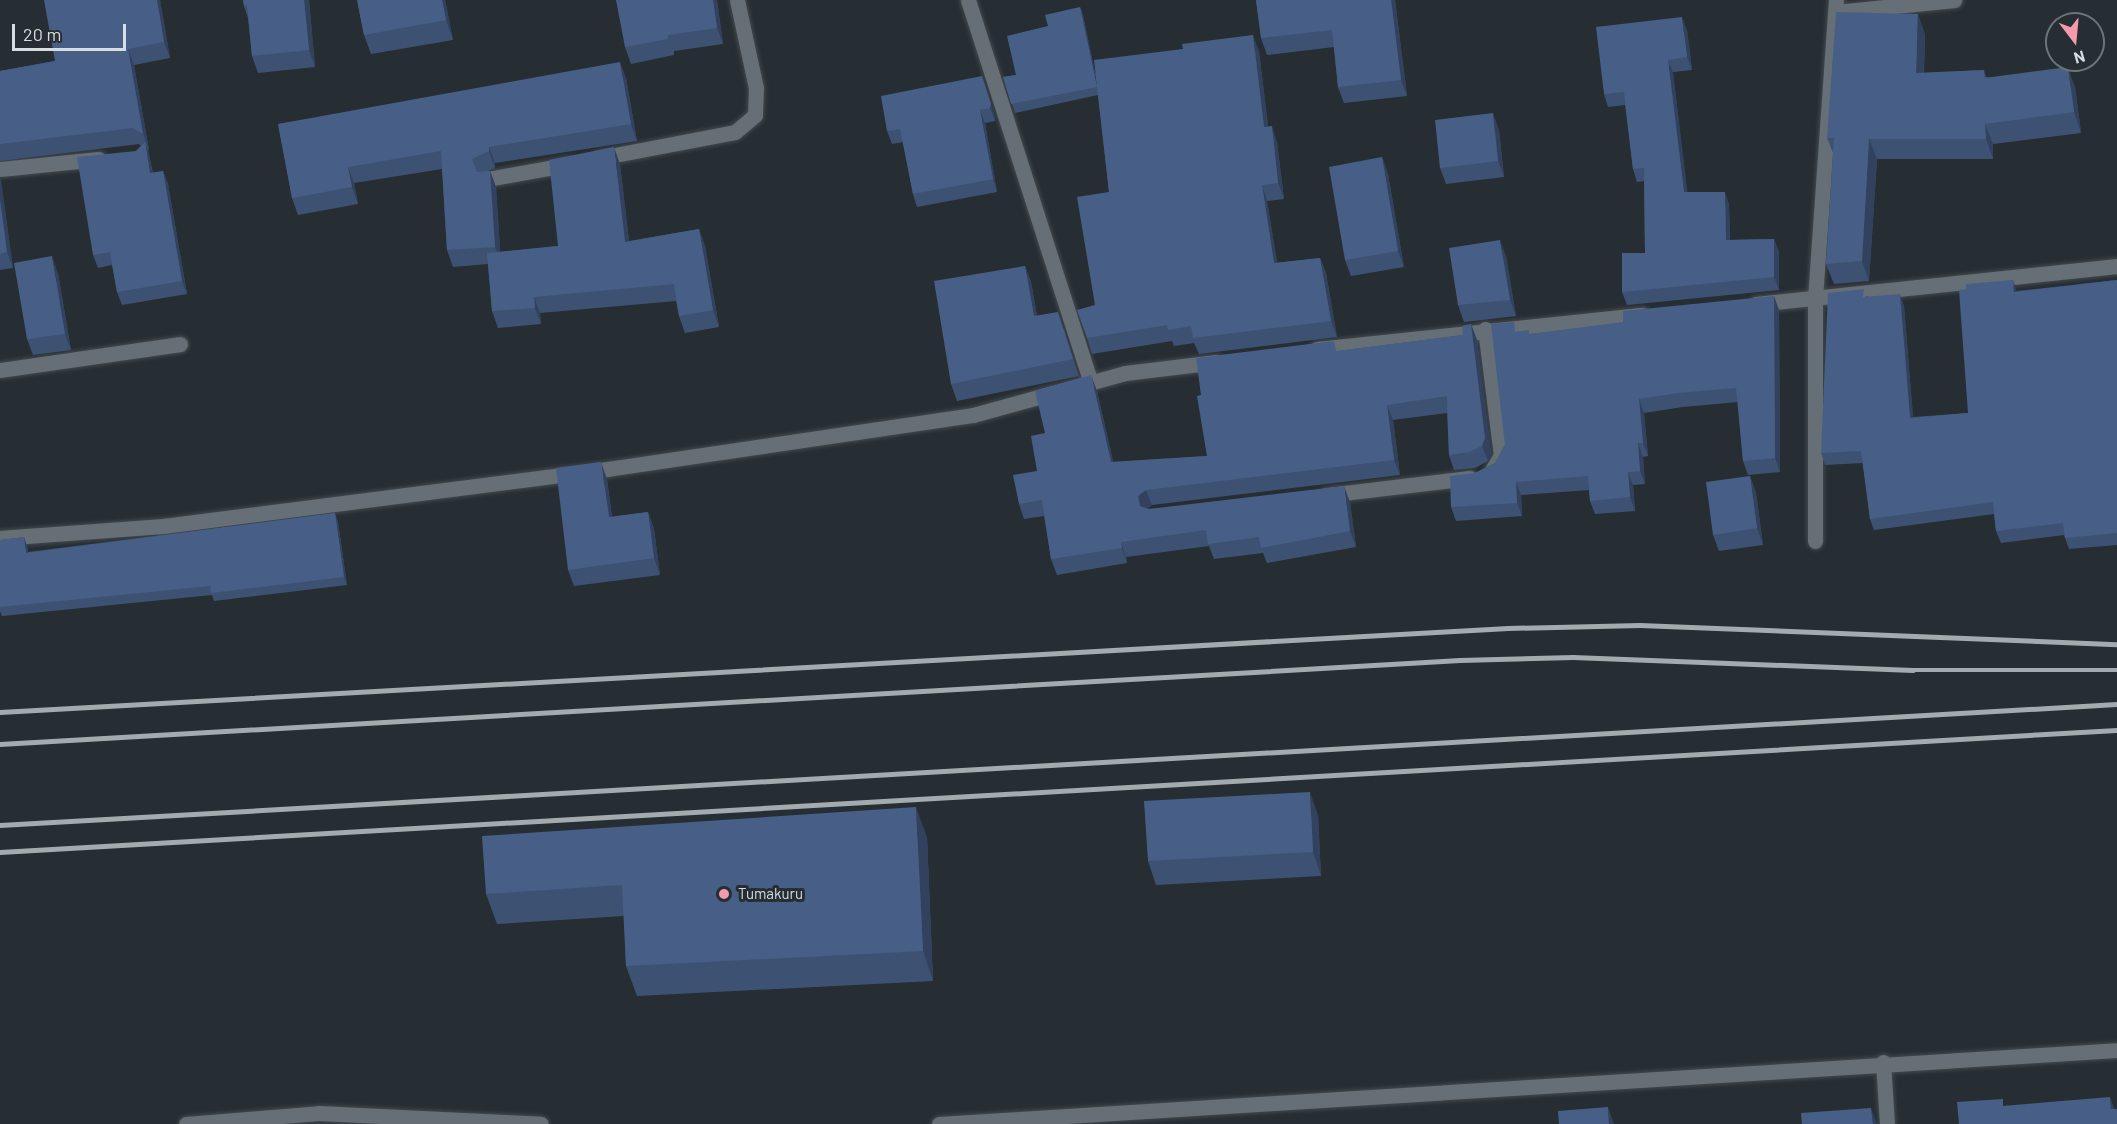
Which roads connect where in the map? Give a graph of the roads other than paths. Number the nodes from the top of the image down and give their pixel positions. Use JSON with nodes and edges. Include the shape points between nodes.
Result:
{"nodes":[{"id":1,"x":737,"y":0,"type":"edge"},
{"id":2,"x":968,"y":0,"type":"edge"},
{"id":3,"x":1954,"y":0,"type":"edge"},
{"id":4,"x":1836,"y":6,"type":"edge"},
{"id":5,"x":117,"y":157,"type":"edge"},
{"id":6,"x":0,"y":169,"type":"edge"},
{"id":7,"x":488,"y":179,"type":"edge"},
{"id":8,"x":2117,"y":266,"type":"edge"},
{"id":9,"x":1815,"y":299,"type":"junction"},
{"id":10,"x":1744,"y":305,"type":"edge"},
{"id":11,"x":1662,"y":313,"type":"edge"},
{"id":12,"x":1485,"y":329,"type":"junction"},
{"id":13,"x":180,"y":344,"type":"dead end"},
{"id":14,"x":1300,"y":351,"type":"edge"},
{"id":15,"x":1230,"y":360,"type":"edge"},
{"id":16,"x":0,"y":370,"type":"edge"},
{"id":17,"x":1091,"y":382,"type":"junction"},
{"id":18,"x":1316,"y":496,"type":"edge"},
{"id":19,"x":0,"y":538,"type":"edge"},
{"id":20,"x":1815,"y":541,"type":"dead end"},
{"id":21,"x":2117,"y":1050,"type":"edge"},
{"id":22,"x":1883,"y":1062,"type":"junction"},
{"id":23,"x":186,"y":1124,"type":"edge"},
{"id":24,"x":541,"y":1124,"type":"edge"},
{"id":25,"x":939,"y":1124,"type":"edge"},
{"id":26,"x":1887,"y":1124,"type":"edge"}],
"edges":[{"from":1,"to":7,"type":"street","via":[[756,88],[755,115],[735,132]]},
{"from":2,"to":17,"type":"street"},
{"from":3,"to":4,"type":"street"},
{"from":4,"to":9,"type":"street"},
{"from":5,"to":6,"type":"street"},
{"from":8,"to":9,"type":"street"},
{"from":9,"to":10,"type":"street"},
{"from":9,"to":20,"type":"street"},
{"from":11,"to":12,"type":"street"},
{"from":12,"to":14,"type":"street"},
{"from":12,"to":18,"type":"street","via":[[1501,455],[1495,468],[1478,477]]},
{"from":13,"to":16,"type":"street"},
{"from":15,"to":17,"type":"street","via":[[1125,373]]},
{"from":17,"to":19,"type":"street","via":[[973,415],[619,467],[163,526]]},
{"from":21,"to":22,"type":"street"},
{"from":22,"to":25,"type":"street"},
{"from":22,"to":26,"type":"street"},
{"from":23,"to":24,"type":"street","via":[[319,1113]]}]}
